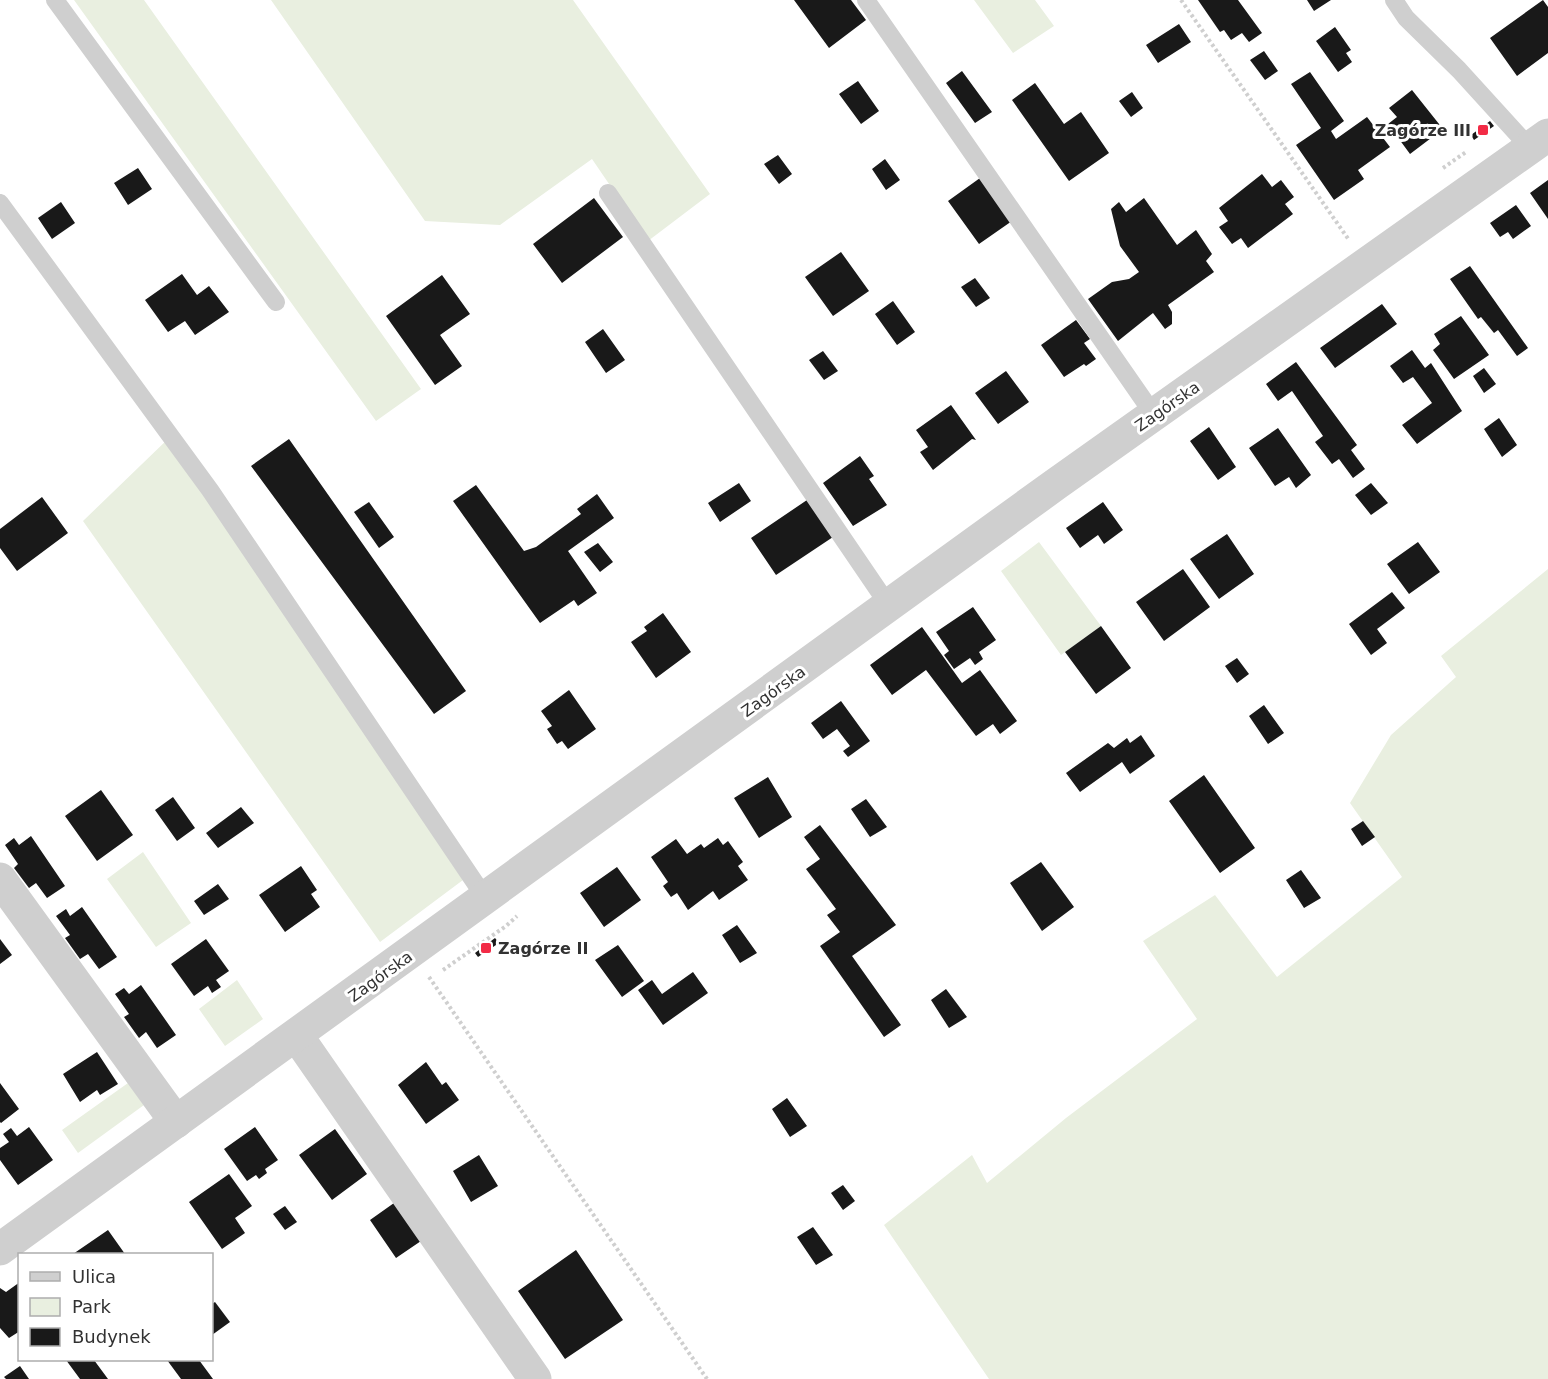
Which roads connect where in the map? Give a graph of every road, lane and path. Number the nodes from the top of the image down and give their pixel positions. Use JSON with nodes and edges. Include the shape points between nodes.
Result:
{"nodes":[{"id":1,"x":55,"y":0,"type":"edge"},
{"id":2,"x":866,"y":0,"type":"edge"},
{"id":3,"x":1181,"y":0,"type":"edge"},
{"id":4,"x":1394,"y":0,"type":"edge"},
{"id":5,"x":1539,"y":141,"type":"edge"},
{"id":6,"x":608,"y":193,"type":"dead end"},
{"id":7,"x":0,"y":203,"type":"edge"},
{"id":8,"x":1367,"y":264,"type":"junction"},
{"id":9,"x":276,"y":302,"type":"dead end"},
{"id":10,"x":1154,"y":415,"type":"junction"},
{"id":11,"x":889,"y":606,"type":"junction"},
{"id":12,"x":0,"y":879,"type":"edge"},
{"id":13,"x":486,"y":899,"type":"junction"},
{"id":14,"x":428,"y":977,"type":"dead end"},
{"id":15,"x":297,"y":1036,"type":"junction"},
{"id":16,"x":176,"y":1122,"type":"junction"},
{"id":17,"x":0,"y":1249,"type":"edge"},
{"id":18,"x":536,"y":1379,"type":"edge"},
{"id":19,"x":707,"y":1379,"type":"edge"}],
"edges":[{"from":1,"to":9,"type":"lane"},
{"from":2,"to":10,"type":"lane"},
{"from":3,"to":8,"type":"path"},
{"from":4,"to":5,"type":"lane","via":[[1406,18],[1465,77]]},
{"from":5,"to":8,"type":"street","name":"Zagórska"},
{"from":6,"to":11,"type":"lane"},
{"from":7,"to":13,"type":"lane","via":[[210,490]]},
{"from":8,"to":10,"type":"street","name":"Zagórska"},
{"from":10,"to":11,"type":"street","name":"Zagórska"},
{"from":11,"to":13,"type":"street","name":"Zagórska"},
{"from":12,"to":16,"type":"street"},
{"from":13,"to":15,"type":"street","name":"Zagórska"},
{"from":14,"to":19,"type":"path"},
{"from":15,"to":16,"type":"street","name":"Zagórska"},
{"from":15,"to":18,"type":"street"},
{"from":16,"to":17,"type":"street","name":"Zagórska"}]}
